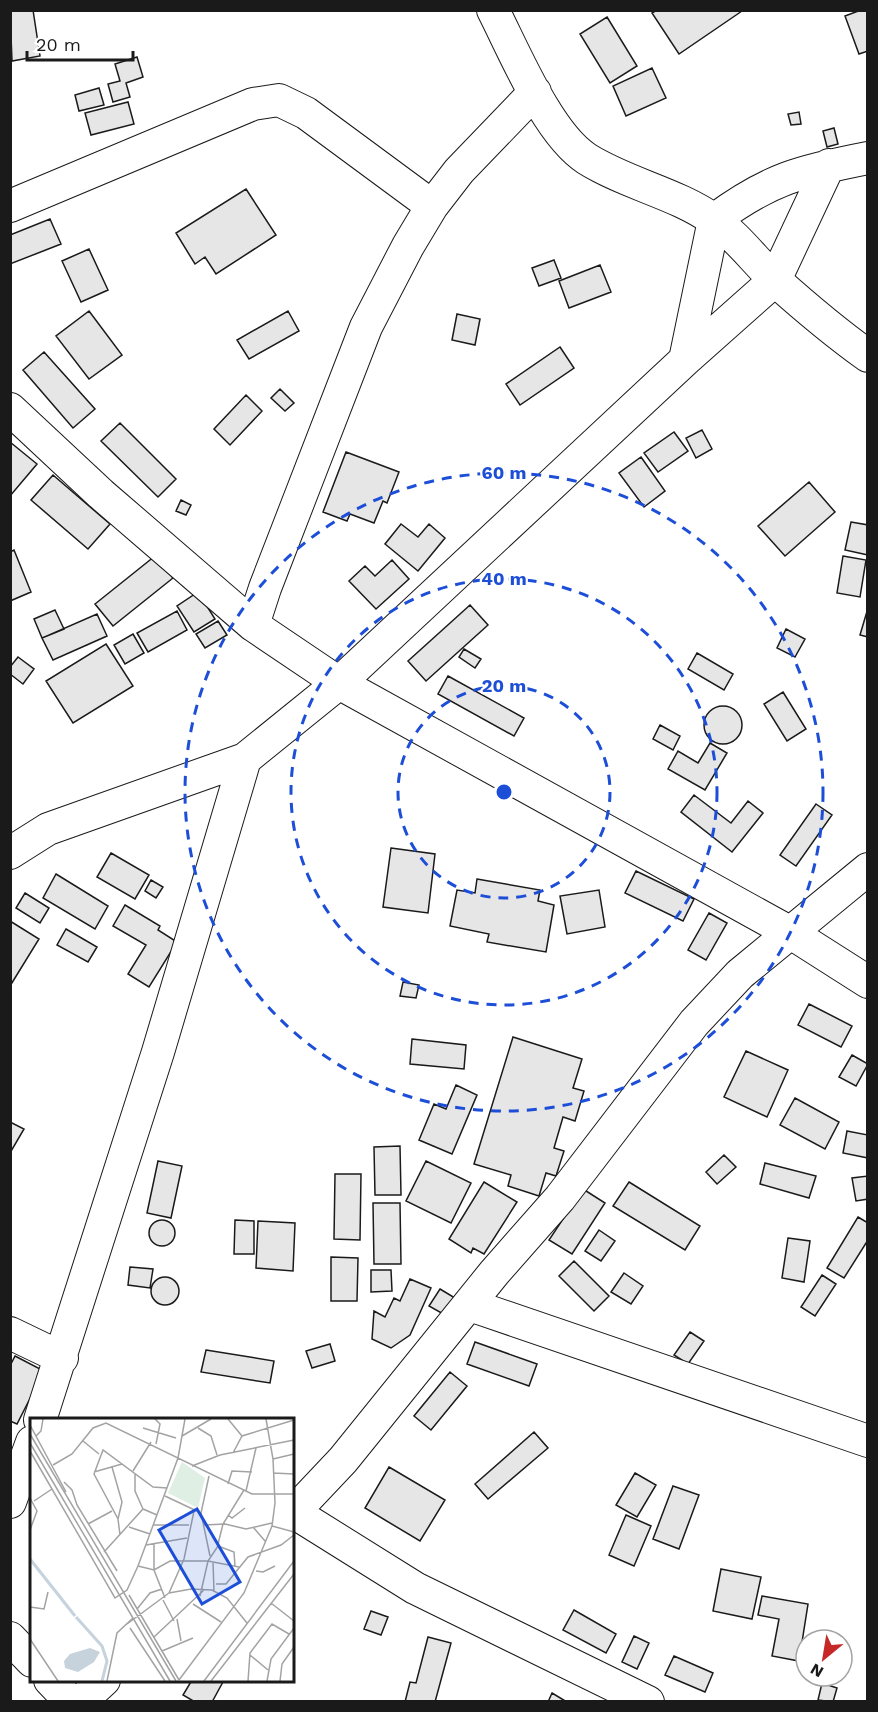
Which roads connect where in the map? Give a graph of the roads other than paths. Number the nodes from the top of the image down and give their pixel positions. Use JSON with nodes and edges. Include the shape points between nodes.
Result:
{"nodes":[{"id":1,"x":493,"y":10,"type":"edge"},
{"id":2,"x":535,"y":92,"type":"junction"},
{"id":3,"x":867,"y":158,"type":"edge"},
{"id":4,"x":829,"y":165,"type":"junction"},
{"id":5,"x":10,"y":206,"type":"edge"},
{"id":6,"x":432,"y":206,"type":"junction"},
{"id":7,"x":714,"y":220,"type":"junction"},
{"id":8,"x":775,"y":280,"type":"junction"},
{"id":9,"x":867,"y":356,"type":"edge"},
{"id":10,"x":685,"y":360,"type":"junction"},
{"id":11,"x":10,"y":409,"type":"edge"},
{"id":12,"x":253,"y":625,"type":"junction"},
{"id":13,"x":339,"y":683,"type":"junction"},
{"id":14,"x":244,"y":759,"type":"junction"},
{"id":15,"x":10,"y":853,"type":"edge"},
{"id":16,"x":867,"y":869,"type":"edge"},
{"id":17,"x":790,"y":933,"type":"junction"},
{"id":18,"x":867,"y":982,"type":"edge"},
{"id":19,"x":470,"y":1305,"type":"junction"},
{"id":20,"x":10,"y":1333,"type":"edge"},
{"id":21,"x":62,"y":1358,"type":"junction"},
{"id":22,"x":40,"y":1418,"type":"edge"},
{"id":23,"x":867,"y":1441,"type":"edge"},
{"id":24,"x":30,"y":1447,"type":"edge"},
{"id":25,"x":10,"y":1502,"type":"edge"},
{"id":26,"x":294,"y":1514,"type":"edge"},
{"id":27,"x":10,"y":1638,"type":"edge"},
{"id":28,"x":30,"y":1659,"type":"edge"},
{"id":29,"x":52,"y":1682,"type":"edge"},
{"id":30,"x":102,"y":1682,"type":"edge"},
{"id":31,"x":71,"y":1701,"type":"edge"},
{"id":32,"x":80,"y":1701,"type":"edge"},
{"id":33,"x":648,"y":1701,"type":"edge"}],
"edges":[{"from":1,"to":2,"type":"street"},
{"from":2,"to":6,"type":"street","via":[[459,171]]},
{"from":2,"to":7,"type":"street","via":[[560,133],[586,158],[657,189]]},
{"from":3,"to":4,"type":"street"},
{"from":4,"to":7,"type":"street","via":[[768,184]]},
{"from":4,"to":8,"type":"street"},
{"from":5,"to":6,"type":"street","via":[[253,104],[279,100],[306,113]]},
{"from":6,"to":12,"type":"street","via":[[366,327]]},
{"from":7,"to":8,"type":"street"},
{"from":7,"to":10,"type":"street"},
{"from":8,"to":9,"type":"street"},
{"from":8,"to":10,"type":"street"},
{"from":10,"to":13,"type":"street"},
{"from":11,"to":12,"type":"street","via":[[101,494]]},
{"from":12,"to":13,"type":"street"},
{"from":13,"to":14,"type":"street"},
{"from":13,"to":17,"type":"street"},
{"from":14,"to":15,"type":"street","via":[[48,829]]},
{"from":14,"to":21,"type":"street","via":[[155,1063]]},
{"from":16,"to":17,"type":"street"},
{"from":17,"to":18,"type":"street"},
{"from":17,"to":19,"type":"street","via":[[740,974],[694,1023],[560,1198]]},
{"from":19,"to":23,"type":"street"},
{"from":19,"to":26,"type":"street"},
{"from":20,"to":21,"type":"street"},
{"from":21,"to":22,"type":"street"},
{"from":24,"to":25,"type":"street"},
{"from":26,"to":33,"type":"street","via":[[415,1588]]},
{"from":27,"to":28,"type":"street"},
{"from":29,"to":31,"type":"street"},
{"from":30,"to":32,"type":"street"}]}
